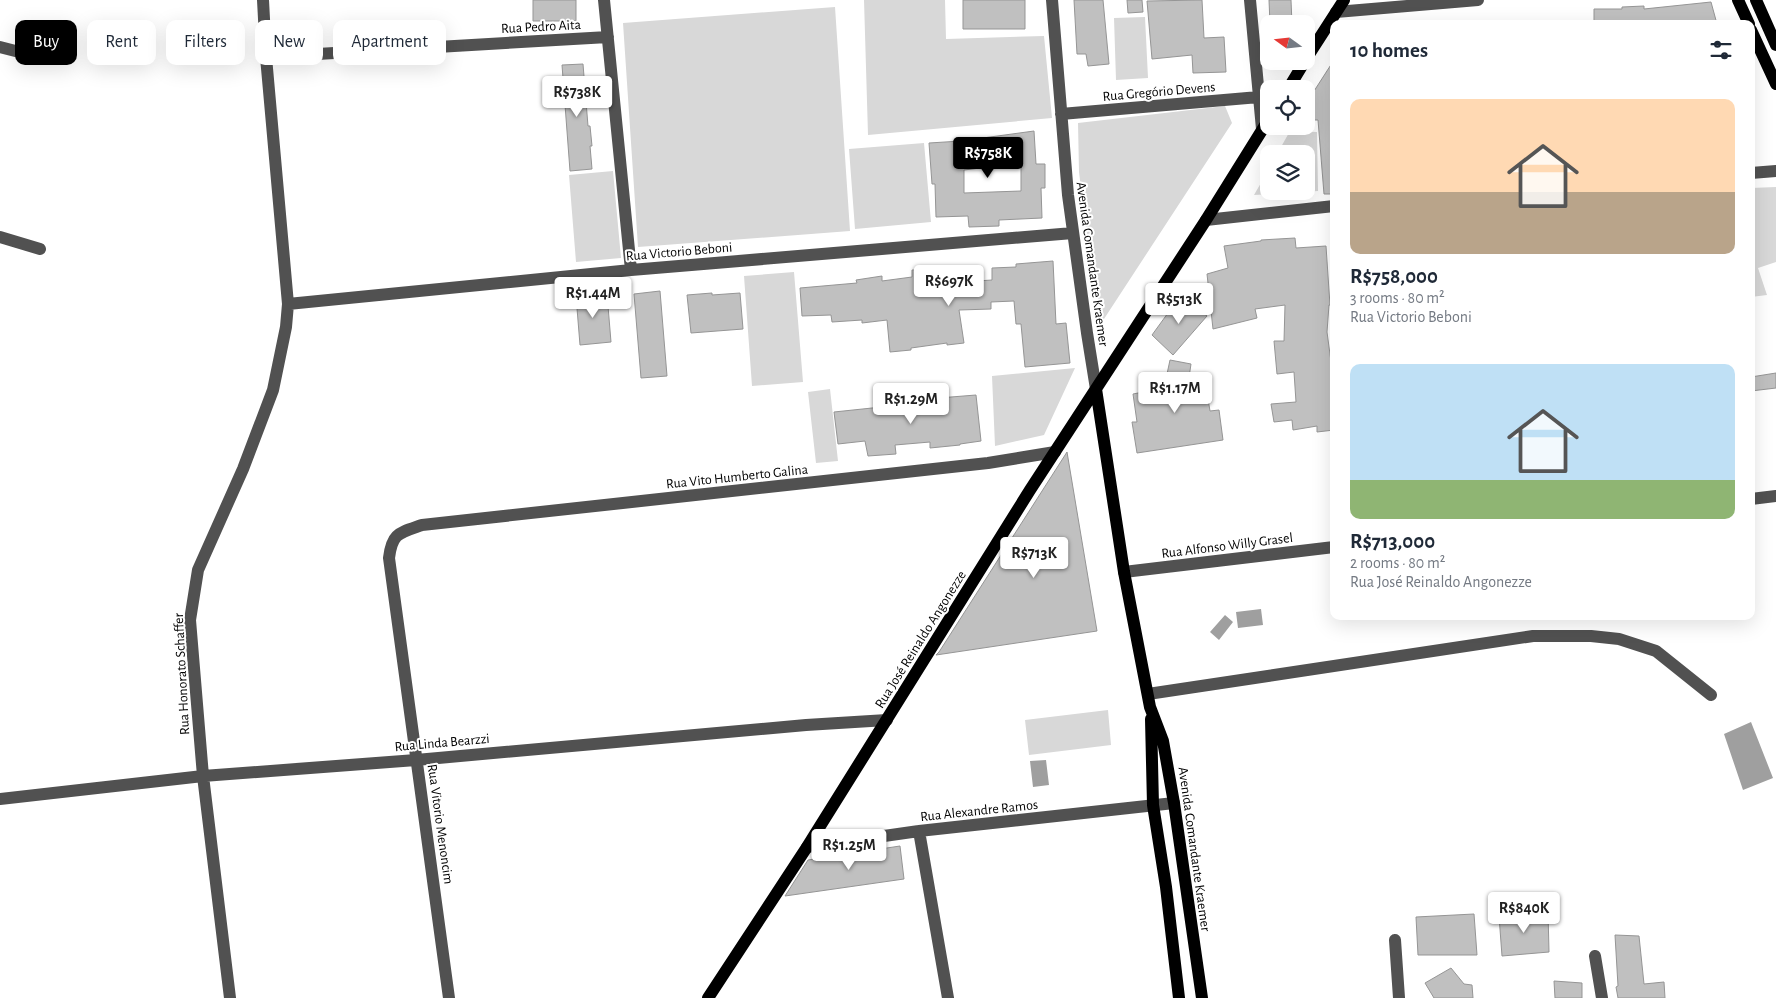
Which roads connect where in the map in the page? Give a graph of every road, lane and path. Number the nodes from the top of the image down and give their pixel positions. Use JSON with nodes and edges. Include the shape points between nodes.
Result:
{"nodes":[{"id":1,"x":263,"y":0,"type":"edge"},
{"id":2,"x":604,"y":0,"type":"edge"},
{"id":3,"x":1052,"y":0,"type":"edge"},
{"id":4,"x":1250,"y":0,"type":"edge"},
{"id":5,"x":1344,"y":0,"type":"edge"},
{"id":6,"x":1478,"y":0,"type":"edge"},
{"id":7,"x":1738,"y":0,"type":"edge"},
{"id":8,"x":1756,"y":0,"type":"edge"},
{"id":9,"x":1336,"y":12,"type":"junction"},
{"id":10,"x":264,"y":20,"type":"edge"},
{"id":11,"x":1331,"y":20,"type":"edge"},
{"id":12,"x":1747,"y":20,"type":"edge"},
{"id":13,"x":1330,"y":22,"type":"edge"},
{"id":14,"x":608,"y":37,"type":"junction"},
{"id":15,"x":1755,"y":39,"type":"edge"},
{"id":16,"x":1776,"y":45,"type":"edge"},
{"id":17,"x":1315,"y":46,"type":"edge"},
{"id":18,"x":0,"y":47,"type":"edge"},
{"id":19,"x":15,"y":51,"type":"edge"},
{"id":20,"x":323,"y":54,"type":"edge"},
{"id":21,"x":267,"y":65,"type":"edge"},
{"id":22,"x":1776,"y":84,"type":"edge"},
{"id":23,"x":1259,"y":97,"type":"junction"},
{"id":24,"x":1260,"y":101,"type":"edge"},
{"id":25,"x":1061,"y":114,"type":"junction"},
{"id":26,"x":1260,"y":134,"type":"edge"},
{"id":27,"x":1776,"y":171,"type":"edge"},
{"id":28,"x":1755,"y":173,"type":"edge"},
{"id":29,"x":1330,"y":206,"type":"edge"},
{"id":30,"x":1206,"y":220,"type":"junction"},
{"id":31,"x":1073,"y":233,"type":"junction"},
{"id":32,"x":0,"y":237,"type":"edge"},
{"id":33,"x":40,"y":249,"type":"dead end"},
{"id":34,"x":631,"y":270,"type":"junction"},
{"id":35,"x":288,"y":304,"type":"junction"},
{"id":36,"x":1096,"y":389,"type":"junction"},
{"id":37,"x":1055,"y":452,"type":"junction"},
{"id":38,"x":1776,"y":496,"type":"edge"},
{"id":39,"x":1755,"y":499,"type":"edge"},
{"id":40,"x":422,"y":525,"type":"joint"},
{"id":41,"x":1330,"y":547,"type":"edge"},
{"id":42,"x":1124,"y":572,"type":"junction"},
{"id":43,"x":1148,"y":694,"type":"junction"},
{"id":44,"x":1711,"y":695,"type":"dead end"},
{"id":45,"x":1150,"y":707,"type":"junction"},
{"id":46,"x":887,"y":720,"type":"junction"},
{"id":47,"x":416,"y":760,"type":"junction"},
{"id":48,"x":203,"y":776,"type":"junction"},
{"id":49,"x":0,"y":799,"type":"edge"},
{"id":50,"x":1174,"y":803,"type":"junction"},
{"id":51,"x":1153,"y":805,"type":"junction"},
{"id":52,"x":920,"y":831,"type":"junction"},
{"id":53,"x":807,"y":847,"type":"junction"},
{"id":54,"x":1185,"y":884,"type":"junction"},
{"id":55,"x":1166,"y":887,"type":"junction"},
{"id":56,"x":1395,"y":940,"type":"dead end"},
{"id":57,"x":1595,"y":956,"type":"dead end"},
{"id":58,"x":1201,"y":992,"type":"edge"},
{"id":59,"x":1178,"y":993,"type":"edge"},
{"id":60,"x":230,"y":998,"type":"edge"},
{"id":61,"x":449,"y":998,"type":"edge"},
{"id":62,"x":708,"y":998,"type":"edge"},
{"id":63,"x":948,"y":998,"type":"edge"},
{"id":64,"x":1399,"y":998,"type":"edge"},
{"id":65,"x":1602,"y":998,"type":"edge"}],
"edges":[{"from":1,"to":10,"type":"street"},
{"from":2,"to":14,"type":"street"},
{"from":3,"to":25,"type":"street","name":"Avenida Comandante Kraemer"},
{"from":4,"to":23,"type":"street"},
{"from":5,"to":9,"type":"main road"},
{"from":6,"to":9,"type":"street"},
{"from":7,"to":12,"type":"main road"},
{"from":8,"to":16,"type":"main road"},
{"from":9,"to":11,"type":"main road"},
{"from":13,"to":17,"type":"main road"},
{"from":14,"to":20,"type":"street","name":"Rua Pedro Aita"},
{"from":14,"to":34,"type":"street"},
{"from":15,"to":22,"type":"main road"},
{"from":18,"to":19,"type":"street"},
{"from":21,"to":35,"type":"street"},
{"from":23,"to":24,"type":"street"},
{"from":23,"to":25,"type":"street","name":"Rua Gregório Devens"},
{"from":25,"to":31,"type":"street","name":"Avenida Comandante Kraemer"},
{"from":26,"to":30,"type":"main road","name":"Rua José Reinaldo Angonezze"},
{"from":27,"to":28,"type":"street"},
{"from":29,"to":30,"type":"street"},
{"from":30,"to":36,"type":"main road","name":"Rua José Reinaldo Angonezze"},
{"from":31,"to":34,"type":"street","name":"Rua Victorio Beboni"},
{"from":31,"to":36,"type":"street","name":"Avenida Comandante Kraemer"},
{"from":32,"to":33,"type":"street"},
{"from":34,"to":35,"type":"street","name":"Rua Victorio Beboni"},
{"from":35,"to":48,"type":"street","name":"Rua Honorato Schaffer","via":[[273,390],[198,570],[190,620]]},
{"from":36,"to":37,"type":"main road","name":"Rua José Reinaldo Angonezze"},
{"from":36,"to":42,"type":"main road","name":"Avenida Comandante Kraemer"},
{"from":37,"to":40,"type":"street","name":"Rua Vito Humberto Galina","via":[[988,463]]},
{"from":37,"to":46,"type":"main road","name":"Rua José Reinaldo Angonezze"},
{"from":38,"to":39,"type":"street"},
{"from":40,"to":47,"type":"street","name":"Rua Vitorio Menoncim","via":[[400,533],[391,543],[389,558]]},
{"from":41,"to":42,"type":"street","name":"Rua Alfonso Willy Grasel"},
{"from":42,"to":43,"type":"main road","name":"Avenida Comandante Kraemer"},
{"from":43,"to":44,"type":"street","via":[[1533,636],[1591,636],[1656,651]]},
{"from":43,"to":45,"type":"main road","name":"Avenida Comandante Kraemer"},
{"from":45,"to":50,"type":"main road","name":"Avenida Comandante Kraemer","via":[[1163,741]]},
{"from":45,"to":51,"type":"main road","name":"Avenida Comandante Kraemer"},
{"from":46,"to":47,"type":"street","name":"Rua Linda Bearzzi"},
{"from":46,"to":53,"type":"main road","name":"Rua José Reinaldo Angonezze"},
{"from":47,"to":48,"type":"street","name":"Rua Linda Bearzzi"},
{"from":47,"to":61,"type":"street","name":"Rua Vitorio Menoncim"},
{"from":48,"to":49,"type":"street","name":"Rua Linda Bearzzi"},
{"from":48,"to":60,"type":"street","name":"Rua Honorato Schaffer"},
{"from":50,"to":51,"type":"street","name":"Rua Alexandre Ramos"},
{"from":50,"to":54,"type":"main road","name":"Avenida Comandante Kraemer"},
{"from":51,"to":52,"type":"street","name":"Rua Alexandre Ramos"},
{"from":51,"to":55,"type":"main road","name":"Avenida Comandante Kraemer"},
{"from":52,"to":53,"type":"street","name":"Rua Alexandre Ramos"},
{"from":52,"to":63,"type":"street"},
{"from":53,"to":62,"type":"main road","name":"Rua José Reinaldo Angonezze"},
{"from":54,"to":55,"type":"main road"},
{"from":54,"to":58,"type":"main road","name":"Avenida Comandante Kraemer"},
{"from":55,"to":59,"type":"main road","name":"Avenida Comandante Kraemer"},
{"from":56,"to":64,"type":"street"},
{"from":57,"to":65,"type":"street"},
{"from":58,"to":59,"type":"main road"}]}
